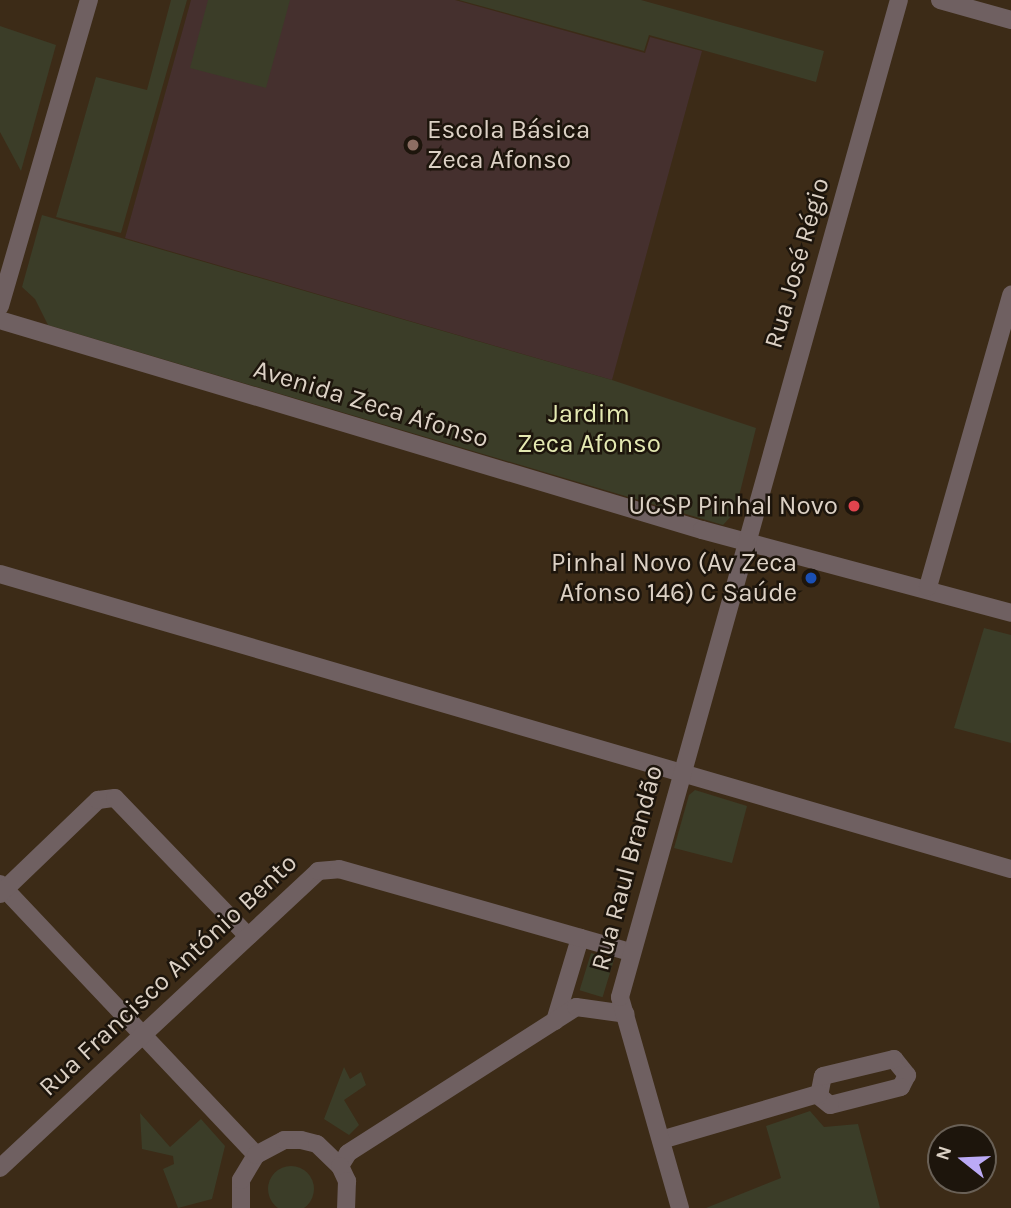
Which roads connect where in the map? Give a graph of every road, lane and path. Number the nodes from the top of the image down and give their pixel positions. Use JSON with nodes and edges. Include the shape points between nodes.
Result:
{"nodes":[{"id":1,"x":89,"y":0,"type":"edge"},
{"id":2,"x":899,"y":0,"type":"edge"},
{"id":3,"x":940,"y":0,"type":"edge"},
{"id":4,"x":1011,"y":20,"type":"edge"},
{"id":5,"x":1011,"y":295,"type":"edge"},
{"id":6,"x":0,"y":306,"type":"edge"},
{"id":7,"x":0,"y":320,"type":"edge"},
{"id":8,"x":745,"y":541,"type":"junction"},
{"id":9,"x":0,"y":574,"type":"edge"},
{"id":10,"x":928,"y":587,"type":"junction"},
{"id":11,"x":1011,"y":613,"type":"edge"},
{"id":12,"x":681,"y":770,"type":"junction"},
{"id":13,"x":1011,"y":869,"type":"edge"},
{"id":14,"x":2,"y":889,"type":"edge"},
{"id":15,"x":248,"y":936,"type":"junction"},
{"id":16,"x":580,"y":938,"type":"junction"},
{"id":17,"x":631,"y":952,"type":"junction"},
{"id":18,"x":626,"y":1014,"type":"junction"},
{"id":19,"x":555,"y":1021,"type":"junction"},
{"id":20,"x":140,"y":1032,"type":"junction"},
{"id":21,"x":818,"y":1094,"type":"dead end"},
{"id":22,"x":661,"y":1140,"type":"junction"},
{"id":23,"x":256,"y":1155,"type":"junction"},
{"id":24,"x":340,"y":1166,"type":"junction"},
{"id":25,"x":0,"y":1168,"type":"edge"},
{"id":26,"x":241,"y":1208,"type":"edge"},
{"id":27,"x":346,"y":1208,"type":"edge"},
{"id":28,"x":680,"y":1208,"type":"edge"}],
"edges":[{"from":1,"to":6,"type":"street"},
{"from":2,"to":8,"type":"street","name":"Rua José Régio"},
{"from":3,"to":4,"type":"street"},
{"from":5,"to":10,"type":"street"},
{"from":7,"to":8,"type":"street","name":"Avenida Zeca Afonso"},
{"from":8,"to":10,"type":"street","name":"Avenida Zeca Afonso"},
{"from":8,"to":12,"type":"street","name":"Rua Raul Brandão"},
{"from":9,"to":12,"type":"street"},
{"from":10,"to":11,"type":"street","name":"Avenida Zeca Afonso"},
{"from":12,"to":13,"type":"street"},
{"from":12,"to":17,"type":"street","name":"Rua Raul Brandão"},
{"from":14,"to":15,"type":"street","via":[[98,800],[115,799]]},
{"from":14,"to":20,"type":"street"},
{"from":15,"to":16,"type":"street","name":"Rua Francisco António Bento","via":[[308,877],[339,869]]},
{"from":15,"to":20,"type":"street","name":"Rua Francisco António Bento"},
{"from":16,"to":17,"type":"street","name":"Rua Francisco António Bento"},
{"from":16,"to":19,"type":"street"},
{"from":17,"to":18,"type":"street","name":"Rua Raul Brandão","via":[[620,997]]},
{"from":18,"to":19,"type":"street","via":[[576,1007]]},
{"from":18,"to":22,"type":"street","name":"Rua Raul Brandão"},
{"from":19,"to":24,"type":"street","via":[[348,1153]]},
{"from":20,"to":23,"type":"street"},
{"from":20,"to":25,"type":"street","name":"Rua Francisco António Bento"},
{"from":21,"to":22,"type":"street"},
{"from":22,"to":28,"type":"street","name":"Rua Raul Brandão"},
{"from":23,"to":24,"type":"street","via":[[285,1140],[301,1140],[317,1144]]},
{"from":23,"to":26,"type":"street","via":[[241,1180]]},
{"from":24,"to":27,"type":"street","via":[[347,1181]]}]}
